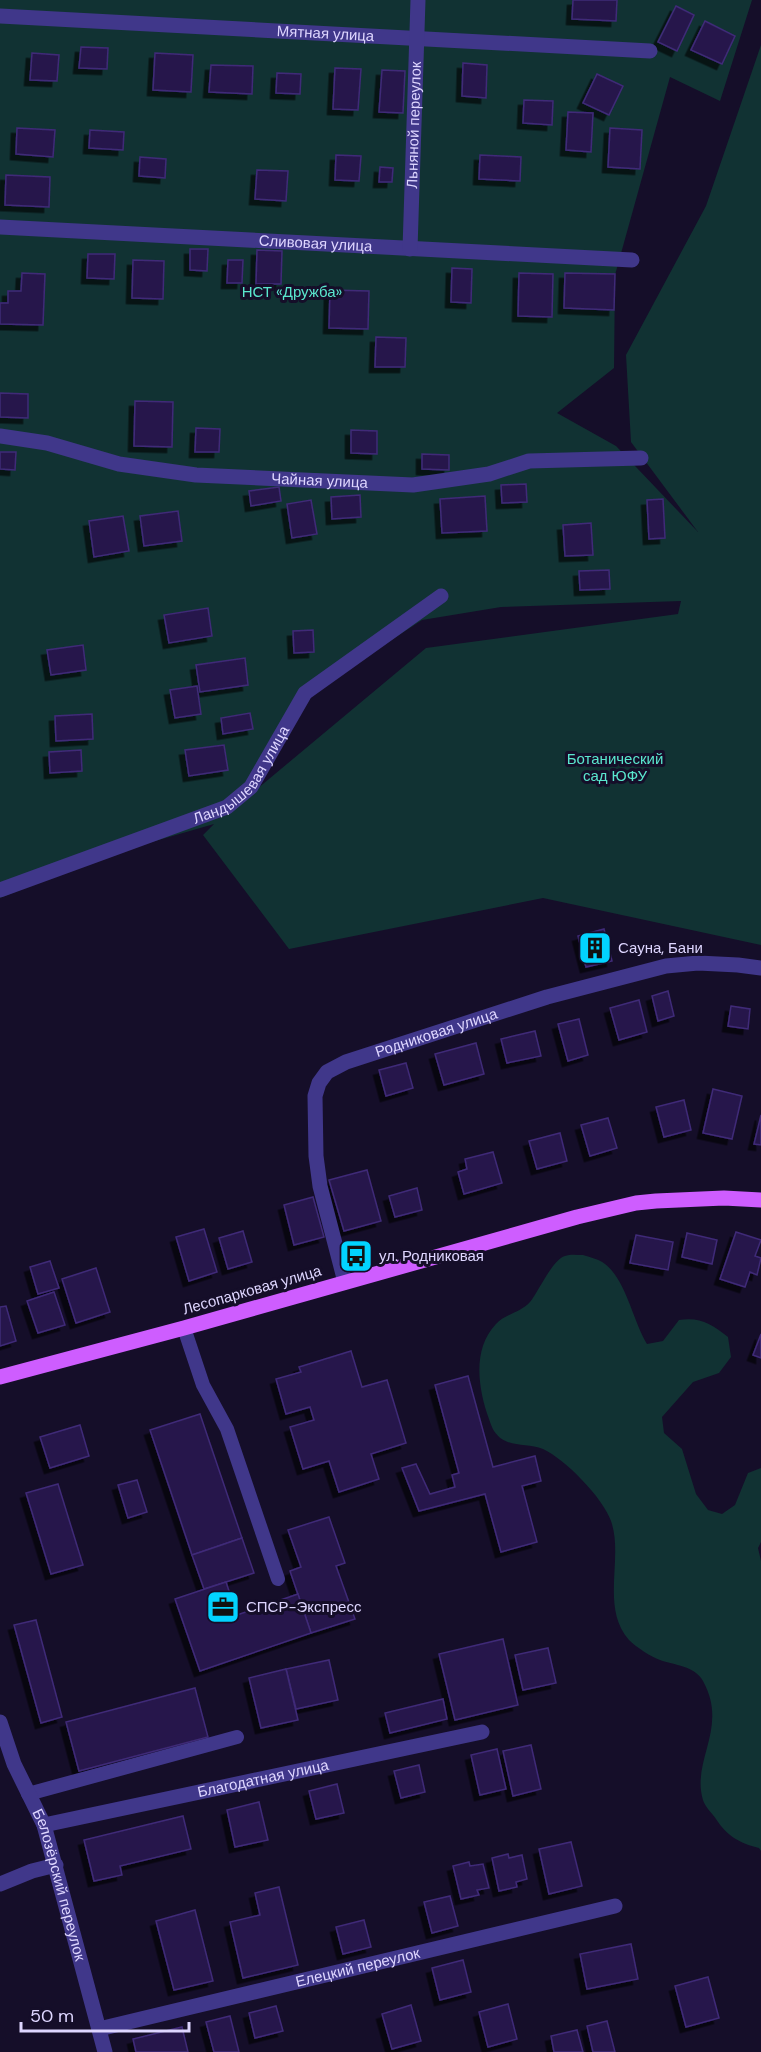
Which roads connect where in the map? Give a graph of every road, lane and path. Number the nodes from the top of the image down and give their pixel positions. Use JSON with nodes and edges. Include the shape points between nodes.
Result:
{"nodes":[{"id":1,"x":418,"y":0,"type":"edge"},
{"id":2,"x":0,"y":16,"type":"edge"},
{"id":3,"x":417,"y":38,"type":"junction"},
{"id":4,"x":650,"y":51,"type":"dead end"},
{"id":5,"x":0,"y":227,"type":"edge"},
{"id":6,"x":410,"y":249,"type":"junction"},
{"id":7,"x":632,"y":260,"type":"dead end"},
{"id":8,"x":0,"y":436,"type":"edge"},
{"id":9,"x":641,"y":458,"type":"dead end"},
{"id":10,"x":441,"y":596,"type":"dead end"},
{"id":11,"x":0,"y":890,"type":"edge"},
{"id":12,"x":761,"y":968,"type":"edge"},
{"id":13,"x":761,"y":1200,"type":"edge"},
{"id":14,"x":345,"y":1282,"type":"junction"},
{"id":15,"x":184,"y":1328,"type":"junction"},
{"id":16,"x":0,"y":1377,"type":"edge"},
{"id":17,"x":278,"y":1579,"type":"dead end"},
{"id":18,"x":0,"y":1722,"type":"edge"},
{"id":19,"x":482,"y":1732,"type":"dead end"},
{"id":20,"x":237,"y":1737,"type":"dead end"},
{"id":21,"x":28,"y":1794,"type":"junction"},
{"id":22,"x":44,"y":1825,"type":"junction"},
{"id":23,"x":56,"y":1865,"type":"junction"},
{"id":24,"x":0,"y":1884,"type":"edge"},
{"id":25,"x":615,"y":1906,"type":"dead end"},
{"id":26,"x":99,"y":2029,"type":"junction"},
{"id":27,"x":105,"y":2052,"type":"edge"}],
"edges":[{"from":1,"to":3,"type":"street","name":"Льняной переулок"},
{"from":2,"to":3,"type":"street","name":"Мятная улица"},
{"from":3,"to":4,"type":"street","name":"Мятная улица"},
{"from":3,"to":6,"type":"street","name":"Льняной переулок"},
{"from":5,"to":6,"type":"street","name":"Сливовая улица"},
{"from":6,"to":7,"type":"street","name":"Сливовая улица"},
{"from":8,"to":9,"type":"street","name":"Чайная улица","via":[[47,443],[119,464],[196,474],[413,485],[489,474],[529,461]]},
{"from":10,"to":11,"type":"street","name":"Ландышевая улица","via":[[305,693],[251,787],[226,807]]},
{"from":12,"to":14,"type":"street","name":"Родниковая улица","via":[[698,963],[666,966],[547,997],[346,1062],[327,1072],[315,1096],[316,1156]]},
{"from":13,"to":14,"type":"main road","name":"Лесопарковая улица","via":[[690,1198],[636,1203]]},
{"from":14,"to":15,"type":"main road","name":"Лесопарковая улица"},
{"from":15,"to":16,"type":"main road","name":"Лесопарковая улица"},
{"from":15,"to":17,"type":"lane","via":[[203,1385],[226,1429]]},
{"from":18,"to":21,"type":"street","name":"Белозёрский переулок"},
{"from":19,"to":22,"type":"street","name":"Благодатная улица"},
{"from":20,"to":21,"type":"lane"},
{"from":21,"to":22,"type":"street","name":"Белозёрский переулок"},
{"from":22,"to":23,"type":"street","name":"Белозёрский переулок"},
{"from":23,"to":24,"type":"street"},
{"from":23,"to":26,"type":"street","name":"Белозёрский переулок"},
{"from":25,"to":26,"type":"street","name":"Елецкий переулок"},
{"from":26,"to":27,"type":"street","name":"Белозёрский переулок"}]}
